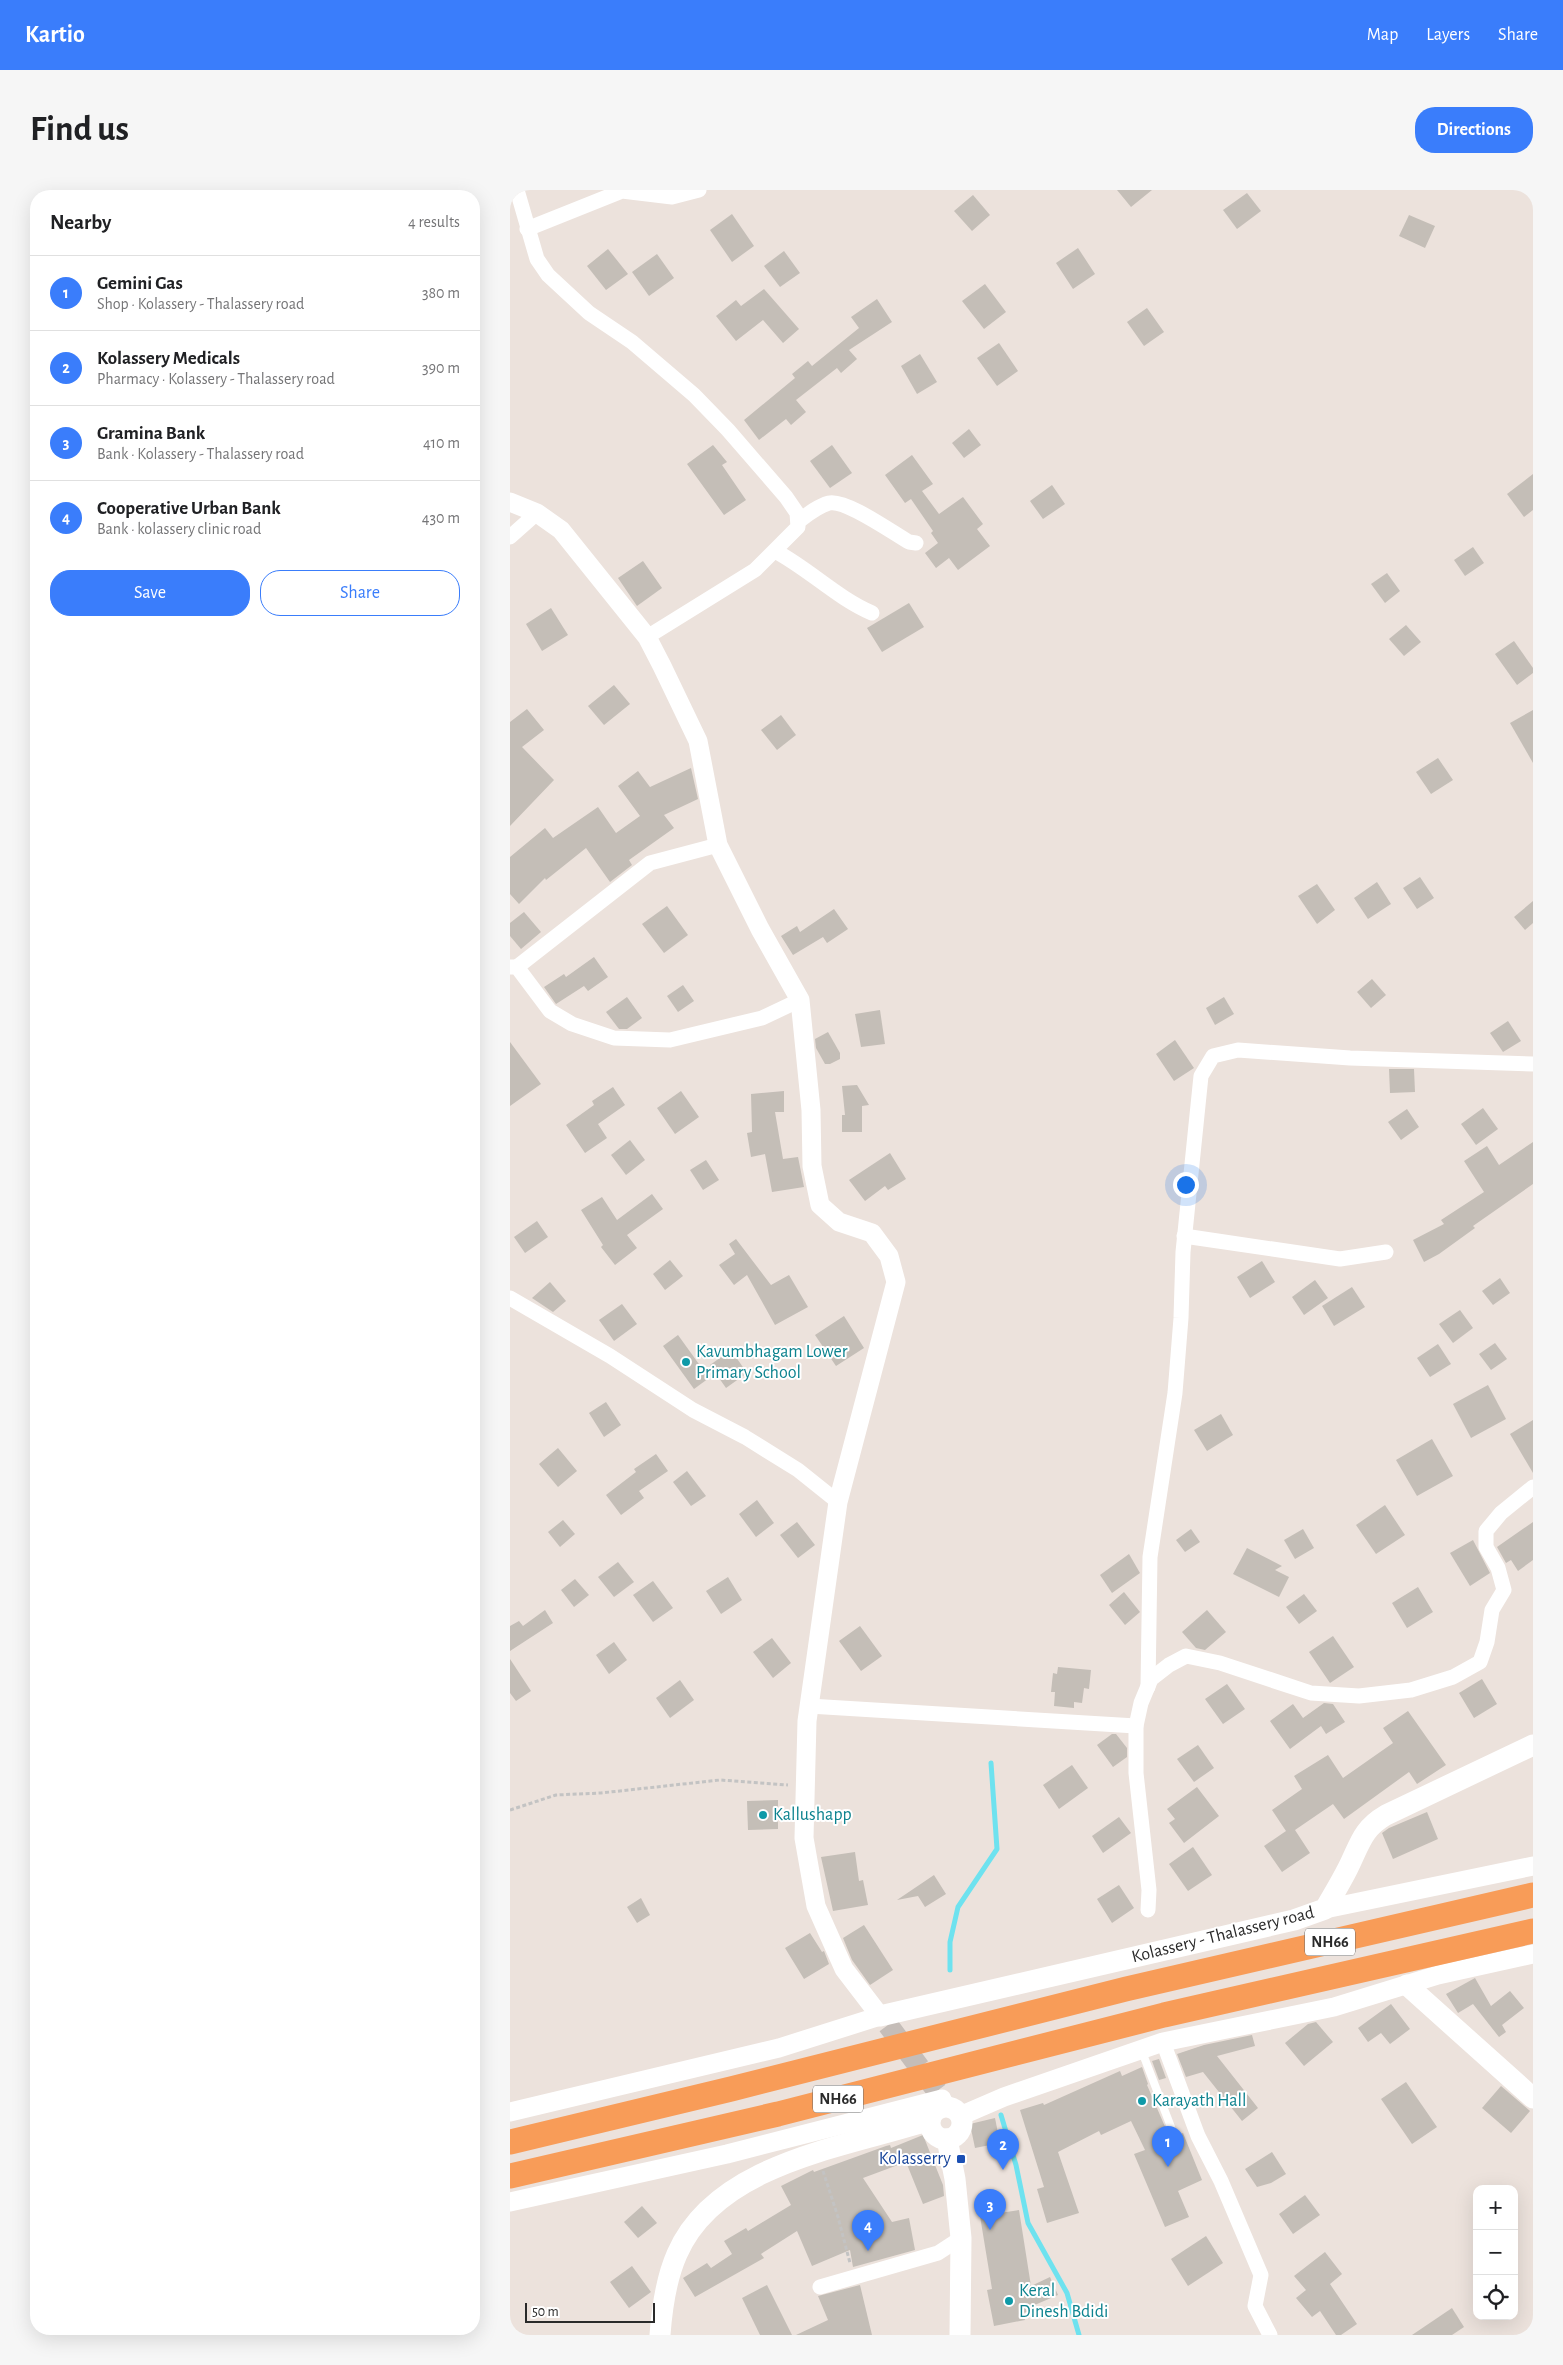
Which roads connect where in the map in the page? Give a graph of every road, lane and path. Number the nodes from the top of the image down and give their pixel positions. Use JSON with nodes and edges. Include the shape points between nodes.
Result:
{"nodes":[{"id":1,"x":517,"y":190,"type":"edge"},
{"id":2,"x":699,"y":190,"type":"edge"},
{"id":3,"x":527,"y":229,"type":"junction"},
{"id":4,"x":510,"y":502,"type":"edge"},
{"id":5,"x":537,"y":513,"type":"junction"},
{"id":6,"x":799,"y":521,"type":"junction"},
{"id":7,"x":510,"y":537,"type":"edge"},
{"id":8,"x":916,"y":544,"type":"dead end"},
{"id":9,"x":775,"y":552,"type":"junction"},
{"id":10,"x":872,"y":613,"type":"dead end"},
{"id":11,"x":647,"y":637,"type":"junction"},
{"id":12,"x":718,"y":845,"type":"junction"},
{"id":13,"x":513,"y":967,"type":"edge"},
{"id":14,"x":800,"y":1000,"type":"junction"},
{"id":15,"x":1533,"y":1064,"type":"edge"},
{"id":16,"x":1184,"y":1236,"type":"junction"},
{"id":17,"x":1386,"y":1252,"type":"dead end"},
{"id":18,"x":510,"y":1298,"type":"edge"},
{"id":19,"x":1533,"y":1487,"type":"edge"},
{"id":20,"x":838,"y":1502,"type":"junction"},
{"id":21,"x":1148,"y":1687,"type":"junction"},
{"id":22,"x":809,"y":1706,"type":"junction"},
{"id":23,"x":1136,"y":1726,"type":"junction"},
{"id":24,"x":1533,"y":1745,"type":"edge"},
{"id":25,"x":805,"y":1786,"type":"junction"},
{"id":26,"x":510,"y":1810,"type":"edge"},
{"id":27,"x":1533,"y":1866,"type":"edge"},
{"id":28,"x":1533,"y":1896,"type":"edge"},
{"id":29,"x":1326,"y":1909,"type":"junction"},
{"id":30,"x":1148,"y":1910,"type":"dead end"},
{"id":31,"x":1533,"y":1930,"type":"edge"},
{"id":32,"x":1533,"y":1954,"type":"edge"},
{"id":33,"x":1407,"y":1985,"type":"junction"},
{"id":34,"x":884,"y":2021,"type":"junction"},
{"id":35,"x":1163,"y":2042,"type":"junction"},
{"id":36,"x":1141,"y":2049,"type":"junction"},
{"id":37,"x":1533,"y":2098,"type":"edge"},
{"id":38,"x":947,"y":2103,"type":"junction"},
{"id":39,"x":510,"y":2112,"type":"edge"},
{"id":40,"x":930,"y":2120,"type":"junction"},
{"id":41,"x":1171,"y":2127,"type":"dead end"},
{"id":42,"x":947,"y":2139,"type":"junction"},
{"id":43,"x":510,"y":2142,"type":"edge"},
{"id":44,"x":816,"y":2154,"type":"junction"},
{"id":45,"x":510,"y":2176,"type":"edge"},
{"id":46,"x":510,"y":2202,"type":"edge"},
{"id":47,"x":961,"y":2238,"type":"junction"},
{"id":48,"x":852,"y":2278,"type":"junction"},
{"id":49,"x":820,"y":2287,"type":"dead end"},
{"id":50,"x":660,"y":2335,"type":"edge"},
{"id":51,"x":960,"y":2335,"type":"edge"},
{"id":52,"x":1270,"y":2335,"type":"edge"}],
"edges":[{"from":1,"to":3,"type":"street"},
{"from":2,"to":3,"type":"street","via":[[672,197],[622,191]]},
{"from":3,"to":6,"type":"street","via":[[538,259],[558,286],[589,313],[632,342],[694,395],[786,496]]},
{"from":4,"to":5,"type":"street"},
{"from":5,"to":7,"type":"street"},
{"from":5,"to":11,"type":"street","via":[[561,530]]},
{"from":6,"to":8,"type":"street","via":[[831,502],[849,507]]},
{"from":6,"to":9,"type":"street","via":[[798,527]]},
{"from":9,"to":10,"type":"street","via":[[798,563],[852,604]]},
{"from":9,"to":11,"type":"street","via":[[726,590]]},
{"from":11,"to":12,"type":"street","via":[[698,741]]},
{"from":12,"to":13,"type":"street","via":[[650,863]]},
{"from":12,"to":14,"type":"street"},
{"from":13,"to":14,"type":"street","via":[[550,1011],[572,1024],[614,1038],[670,1040],[762,1018]]},
{"from":14,"to":20,"type":"street","via":[[811,1110],[812,1166],[820,1205],[839,1222],[872,1233],[889,1256],[896,1282]]},
{"from":15,"to":16,"type":"street","via":[[1350,1058],[1238,1050],[1213,1056],[1202,1076]]},
{"from":16,"to":17,"type":"street","via":[[1340,1259]]},
{"from":16,"to":21,"type":"street","via":[[1175,1393],[1150,1557]]},
{"from":18,"to":20,"type":"street","via":[[610,1356],[693,1410],[745,1437],[798,1470]]},
{"from":19,"to":21,"type":"street","via":[[1501,1513],[1486,1532],[1486,1547],[1498,1568],[1504,1590],[1492,1610],[1488,1642],[1480,1662],[1453,1678],[1411,1690],[1359,1696],[1310,1693],[1220,1663],[1186,1656],[1169,1665],[1151,1680]]},
{"from":20,"to":22,"type":"street"},
{"from":21,"to":23,"type":"street"},
{"from":22,"to":23,"type":"street"},
{"from":22,"to":25,"type":"street"},
{"from":23,"to":30,"type":"street","via":[[1136,1773],[1149,1890]]},
{"from":24,"to":29,"type":"main road","name":"Kolassery - Thalassery road","via":[[1372,1823],[1354,1850],[1350,1865]]},
{"from":25,"to":26,"type":"path","via":[[720,1780],[600,1793],[556,1794]]},
{"from":25,"to":34,"type":"street","via":[[804,1838],[816,1906],[844,1969]]},
{"from":27,"to":29,"type":"street"},
{"from":28,"to":43,"type":"highway","number":"NH66","via":[[1126,1989]]},
{"from":29,"to":34,"type":"main road","name":"Kolassery - Thalassery road","via":[[1294,1920]]},
{"from":31,"to":45,"type":"highway","number":"NH66","via":[[1164,2015],[778,2114]]},
{"from":32,"to":33,"type":"street"},
{"from":33,"to":35,"type":"street","via":[[1334,2007]]},
{"from":33,"to":37,"type":"main road"},
{"from":34,"to":39,"type":"street"},
{"from":35,"to":36,"type":"street"},
{"from":35,"to":52,"type":"street","via":[[1198,2136],[1221,2181],[1260,2275],[1254,2306]]},
{"from":36,"to":38,"type":"street","via":[[1004,2098]]},
{"from":36,"to":41,"type":"lane"},
{"from":38,"to":40,"type":"main road"},
{"from":38,"to":42,"type":"main road","via":[[962,2126],[956,2135]]},
{"from":38,"to":46,"type":"street"},
{"from":40,"to":42,"type":"main road","via":[[933,2132]]},
{"from":40,"to":44,"type":"main road"},
{"from":42,"to":47,"type":"main road"},
{"from":44,"to":48,"type":"path","via":[[848,2250]]},
{"from":44,"to":50,"type":"main road","via":[[763,2172],[713,2205],[696,2222],[677,2252],[670,2271]]},
{"from":47,"to":48,"type":"street","via":[[938,2253]]},
{"from":47,"to":51,"type":"main road"},
{"from":48,"to":49,"type":"street"}]}
